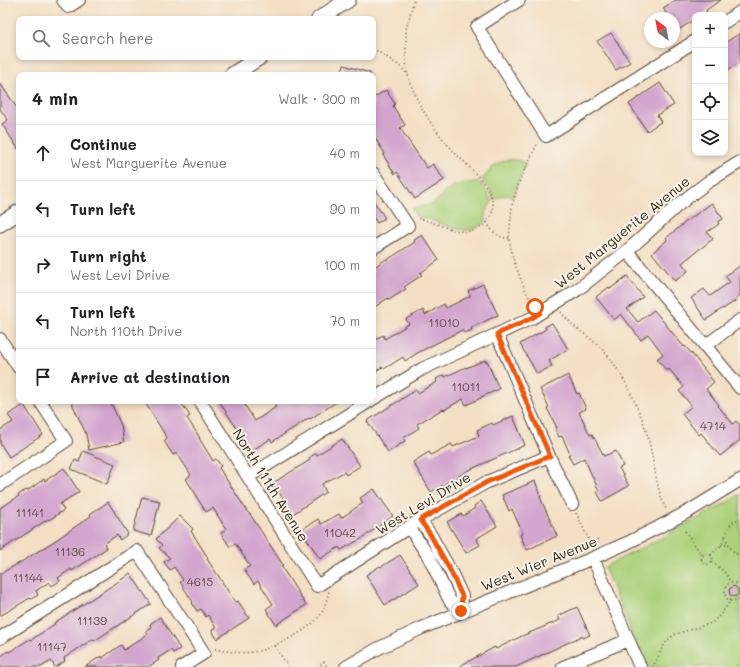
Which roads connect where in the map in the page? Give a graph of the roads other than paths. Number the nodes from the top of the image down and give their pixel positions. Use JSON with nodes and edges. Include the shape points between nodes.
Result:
{"nodes":[{"id":1,"x":79,"y":0,"type":"edge"},
{"id":2,"x":519,"y":0,"type":"edge"},
{"id":3,"x":338,"y":2,"type":"edge"},
{"id":4,"x":65,"y":4,"type":"edge"},
{"id":5,"x":740,"y":12,"type":"edge"},
{"id":6,"x":322,"y":16,"type":"edge"},
{"id":7,"x":728,"y":20,"type":"edge"},
{"id":8,"x":692,"y":43,"type":"edge"},
{"id":9,"x":255,"y":60,"type":"edge"},
{"id":10,"x":237,"y":72,"type":"edge"},
{"id":11,"x":740,"y":162,"type":"edge"},
{"id":12,"x":376,"y":178,"type":"edge"},
{"id":13,"x":16,"y":214,"type":"edge"},
{"id":14,"x":0,"y":223,"type":"edge"},
{"id":15,"x":376,"y":246,"type":"edge"},
{"id":16,"x":627,"y":251,"type":"junction"},
{"id":17,"x":740,"y":320,"type":"edge"},
{"id":18,"x":497,"y":334,"type":"junction"},
{"id":19,"x":0,"y":339,"type":"edge"},
{"id":20,"x":705,"y":346,"type":"junction"},
{"id":21,"x":16,"y":363,"type":"edge"},
{"id":22,"x":740,"y":388,"type":"edge"},
{"id":23,"x":376,"y":397,"type":"edge"},
{"id":24,"x":42,"y":404,"type":"edge"},
{"id":25,"x":202,"y":404,"type":"edge"},
{"id":26,"x":365,"y":404,"type":"edge"},
{"id":27,"x":550,"y":456,"type":"junction"},
{"id":28,"x":248,"y":477,"type":"junction"},
{"id":29,"x":740,"y":480,"type":"edge"},
{"id":30,"x":0,"y":485,"type":"edge"},
{"id":31,"x":572,"y":504,"type":"road end"},
{"id":32,"x":420,"y":520,"type":"junction"},
{"id":33,"x":409,"y":527,"type":"junction"},
{"id":34,"x":592,"y":558,"type":"junction"},
{"id":35,"x":320,"y":584,"type":"joint"},
{"id":36,"x":461,"y":611,"type":"junction"},
{"id":37,"x":0,"y":638,"type":"edge"},
{"id":38,"x":628,"y":640,"type":"junction"},
{"id":39,"x":182,"y":667,"type":"edge"},
{"id":40,"x":346,"y":667,"type":"edge"},
{"id":41,"x":563,"y":667,"type":"edge"},
{"id":42,"x":640,"y":667,"type":"edge"}],
"edges":[{"from":1,"to":4,"type":"street"},
{"from":2,"to":8,"type":"street","via":[[477,27],[546,136]]},
{"from":3,"to":6,"type":"main road"},
{"from":5,"to":7,"type":"street"},
{"from":9,"to":10,"type":"main road"},
{"from":11,"to":16,"type":"street","name":"West Marguerite Avenue","via":[[692,194]]},
{"from":12,"to":15,"type":"street","via":[[408,226]]},
{"from":13,"to":14,"type":"main road"},
{"from":16,"to":18,"type":"street","name":"West Marguerite Avenue","via":[[577,290],[532,318]]},
{"from":16,"to":20,"type":"street"},
{"from":17,"to":20,"type":"street"},
{"from":18,"to":23,"type":"street","name":"West Marguerite Avenue","via":[[422,369]]},
{"from":18,"to":27,"type":"street"},
{"from":19,"to":21,"type":"street"},
{"from":20,"to":22,"type":"street"},
{"from":24,"to":30,"type":"street","via":[[66,441]]},
{"from":25,"to":28,"type":"street","name":"North 111th Avenue"},
{"from":26,"to":28,"type":"street"},
{"from":27,"to":31,"type":"street"},
{"from":27,"to":32,"type":"street","name":"West Levi Drive","via":[[487,482]]},
{"from":28,"to":35,"type":"street","name":"North 111th Avenue"},
{"from":29,"to":34,"type":"street","name":"West Wier Avenue","via":[[657,528]]},
{"from":32,"to":33,"type":"street","name":"West Levi Drive"},
{"from":32,"to":36,"type":"street","via":[[450,570],[462,596]]},
{"from":33,"to":35,"type":"street","name":"West Levi Drive"},
{"from":33,"to":36,"type":"street","via":[[429,557],[450,601]]},
{"from":34,"to":36,"type":"street","name":"West Wier Avenue"},
{"from":34,"to":38,"type":"street"},
{"from":36,"to":40,"type":"street","name":"West Wier Avenue","via":[[393,641]]},
{"from":37,"to":39,"type":"street","via":[[136,551],[204,653]]},
{"from":38,"to":41,"type":"street"},
{"from":38,"to":42,"type":"street"}]}
